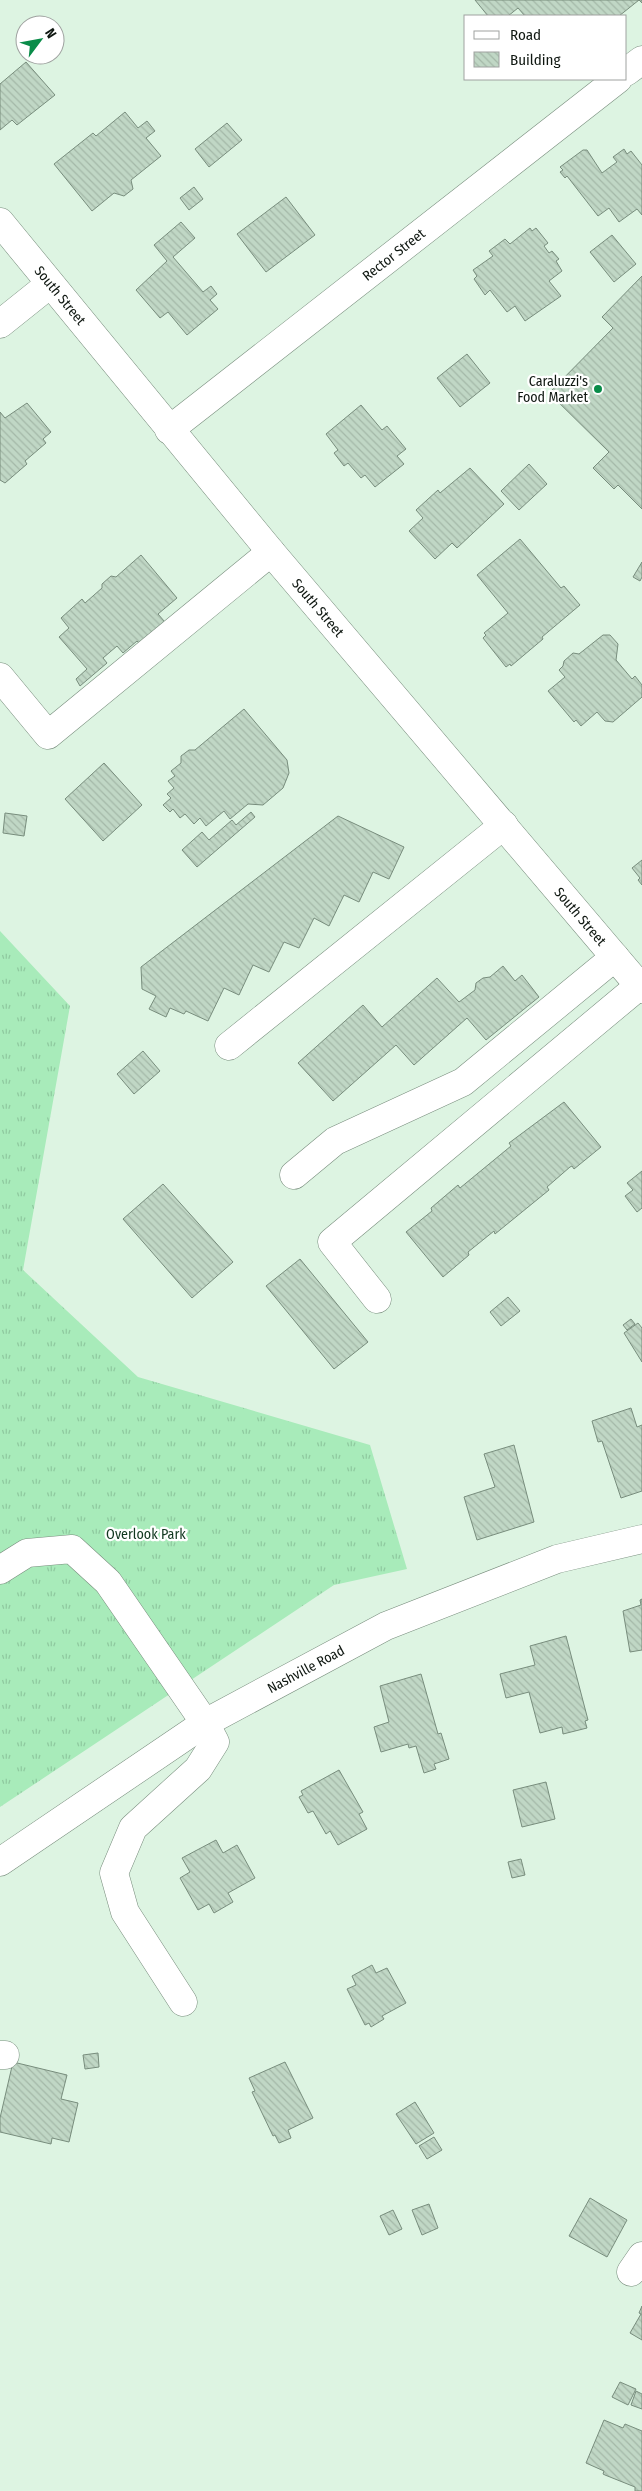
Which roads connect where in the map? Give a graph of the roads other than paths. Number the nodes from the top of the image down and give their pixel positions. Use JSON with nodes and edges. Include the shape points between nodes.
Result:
{"nodes":[{"id":1,"x":642,"y":60,"type":"edge"},
{"id":2,"x":627,"y":71,"type":"edge"},
{"id":3,"x":617,"y":80,"type":"edge"},
{"id":4,"x":0,"y":222,"type":"edge"},
{"id":5,"x":50,"y":284,"type":"junction"},
{"id":6,"x":0,"y":324,"type":"edge"},
{"id":7,"x":169,"y":430,"type":"junction"},
{"id":8,"x":271,"y":552,"type":"junction"},
{"id":9,"x":0,"y":677,"type":"edge"},
{"id":10,"x":504,"y":825,"type":"junction"},
{"id":11,"x":615,"y":957,"type":"junction"},
{"id":12,"x":641,"y":987,"type":"edge"},
{"id":13,"x":229,"y":1046,"type":"dead end"},
{"id":14,"x":294,"y":1175,"type":"dead end"},
{"id":15,"x":377,"y":1299,"type":"dead end"},
{"id":16,"x":642,"y":1539,"type":"edge"},
{"id":17,"x":0,"y":1570,"type":"edge"},
{"id":18,"x":205,"y":1723,"type":"junction"},
{"id":19,"x":0,"y":1862,"type":"edge"},
{"id":20,"x":183,"y":2002,"type":"dead end"}],
"edges":[{"from":1,"to":2,"type":"street"},
{"from":3,"to":7,"type":"street","name":"Rector Street"},
{"from":4,"to":5,"type":"street","name":"South Street"},
{"from":5,"to":6,"type":"street"},
{"from":5,"to":7,"type":"street","name":"South Street"},
{"from":7,"to":8,"type":"street","name":"South Street"},
{"from":8,"to":9,"type":"street","via":[[48,735]]},
{"from":8,"to":10,"type":"street","name":"South Street"},
{"from":10,"to":11,"type":"street","name":"South Street"},
{"from":10,"to":13,"type":"street"},
{"from":11,"to":12,"type":"street","name":"South Street"},
{"from":11,"to":14,"type":"street","via":[[463,1082],[335,1141]]},
{"from":12,"to":15,"type":"street","via":[[332,1242]]},
{"from":16,"to":18,"type":"street","name":"Nashville Road","via":[[557,1559],[386,1626]]},
{"from":17,"to":18,"type":"street","via":[[27,1553],[72,1549],[108,1582]]},
{"from":18,"to":19,"type":"street","name":"Nashville Road"},
{"from":18,"to":20,"type":"street","via":[[215,1742],[198,1769],[133,1828],[114,1873],[126,1912]]}]}
